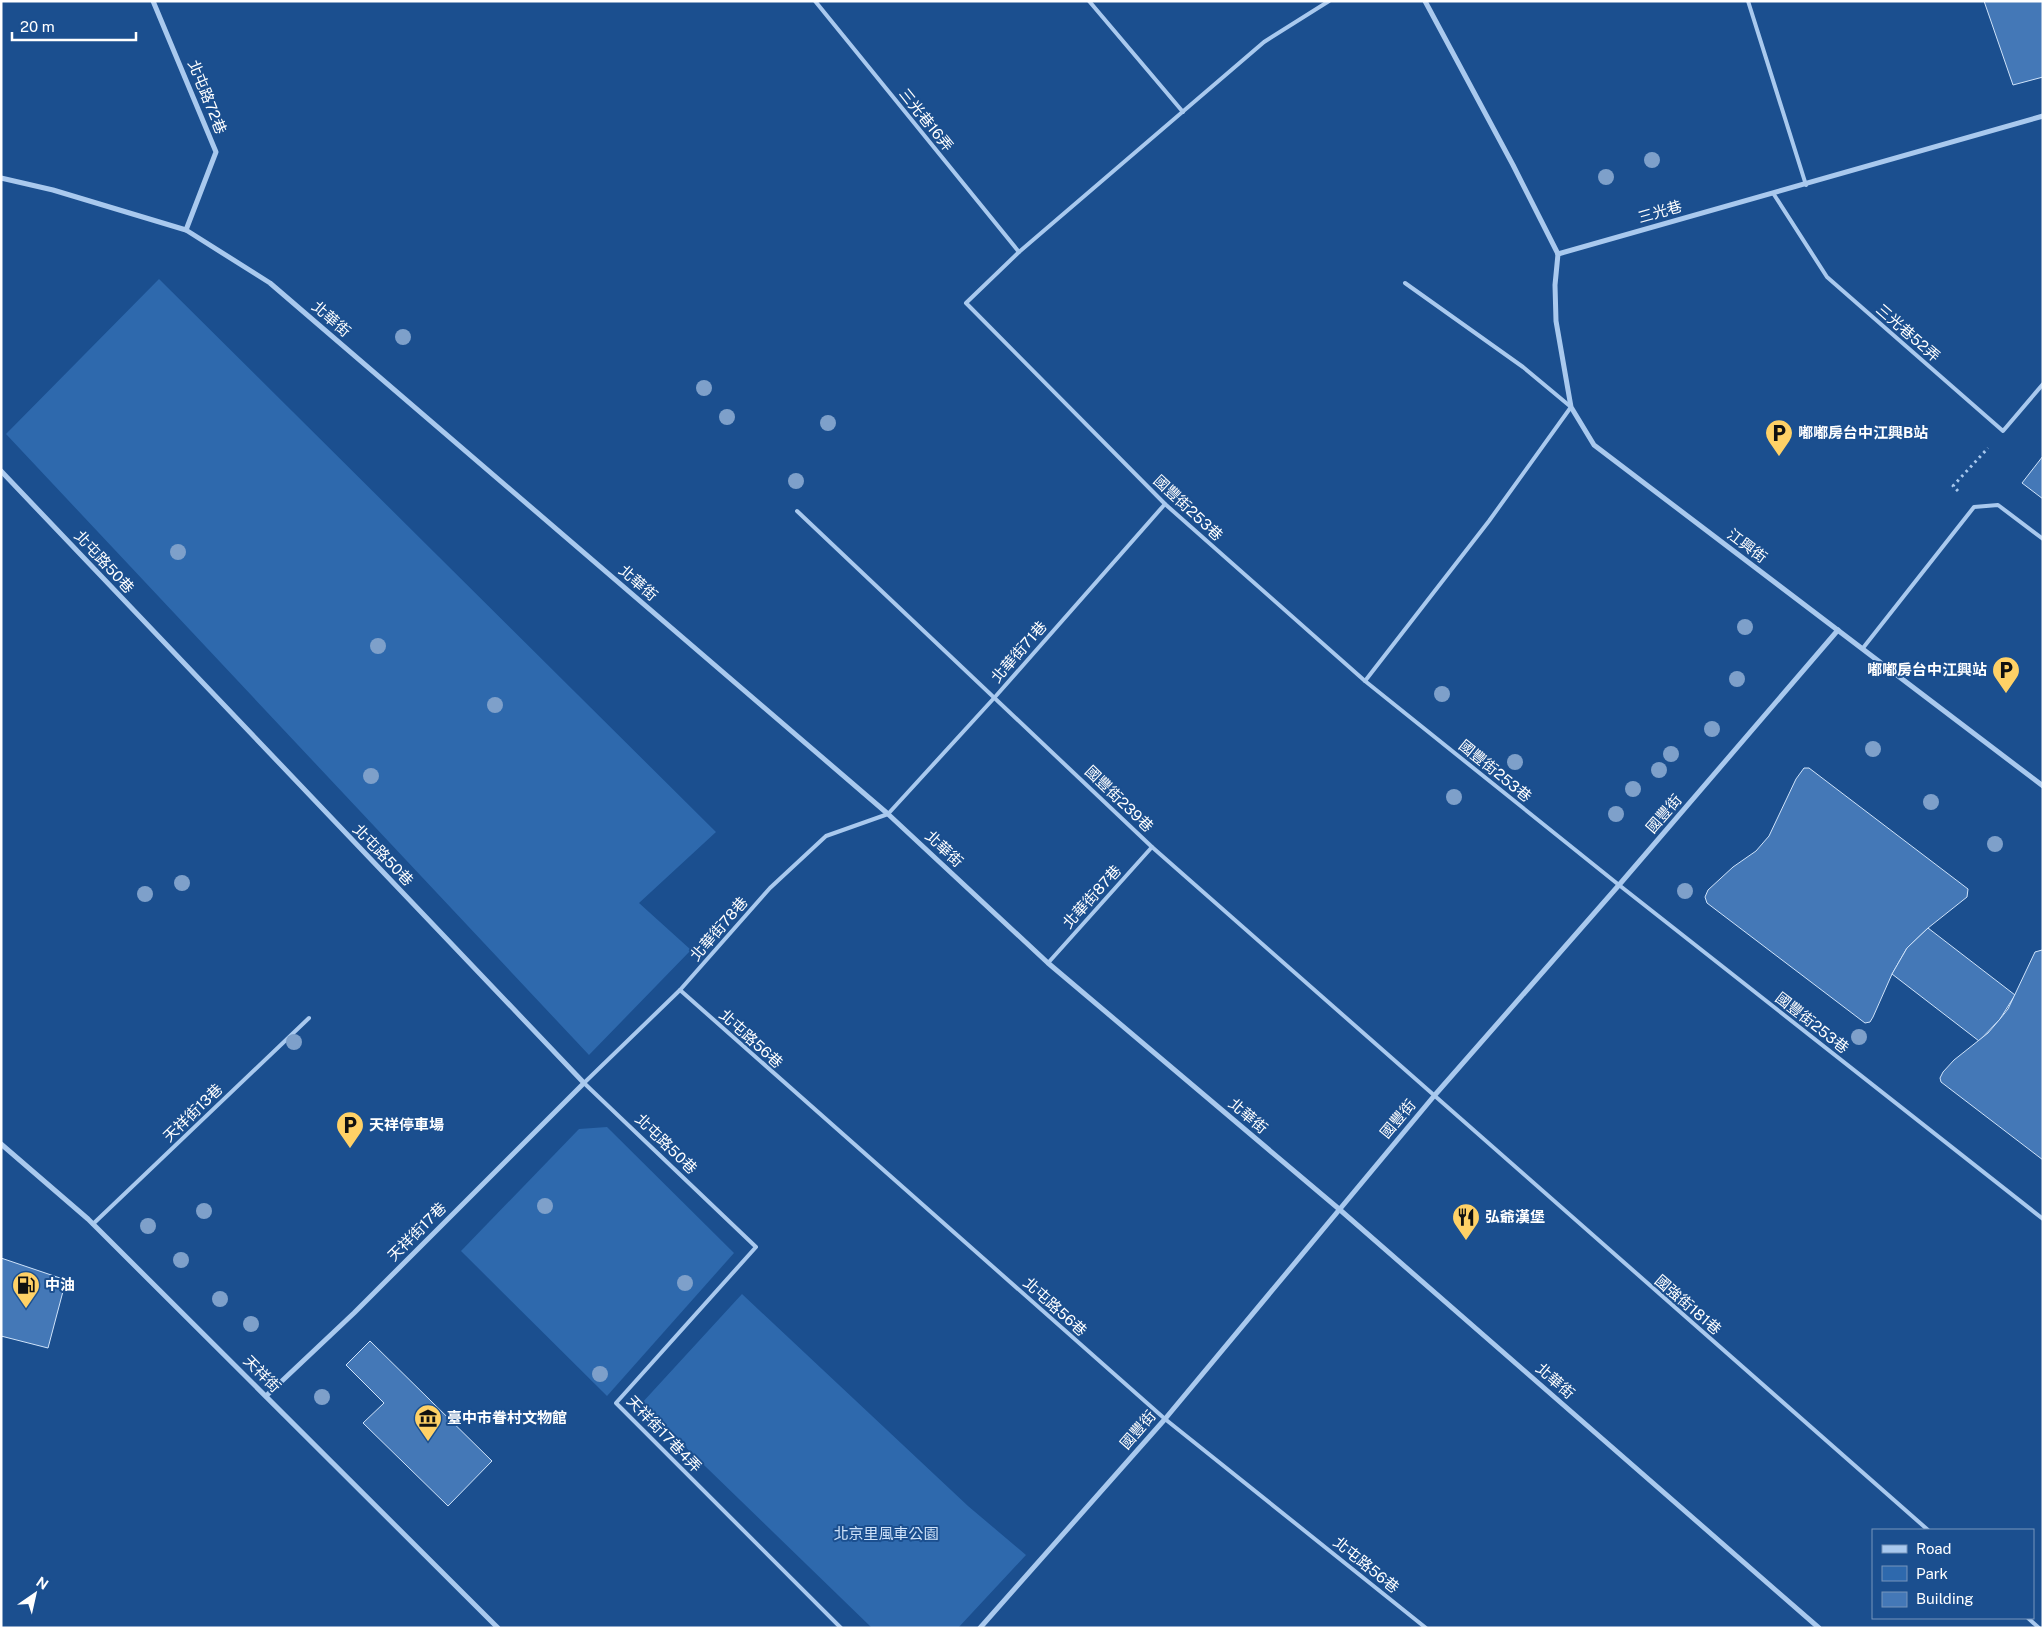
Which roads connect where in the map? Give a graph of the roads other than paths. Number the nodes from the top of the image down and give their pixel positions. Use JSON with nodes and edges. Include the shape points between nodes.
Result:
{"nodes":[{"id":1,"x":153,"y":1,"type":"edge"},
{"id":2,"x":815,"y":1,"type":"edge"},
{"id":3,"x":1089,"y":1,"type":"edge"},
{"id":4,"x":1329,"y":1,"type":"edge"},
{"id":5,"x":1425,"y":1,"type":"edge"},
{"id":6,"x":1748,"y":1,"type":"edge"},
{"id":7,"x":1183,"y":112,"type":"junction"},
{"id":8,"x":2043,"y":116,"type":"edge"},
{"id":9,"x":1,"y":178,"type":"edge"},
{"id":10,"x":1806,"y":185,"type":"junction"},
{"id":11,"x":1773,"y":193,"type":"junction"},
{"id":12,"x":186,"y":230,"type":"junction"},
{"id":13,"x":1019,"y":252,"type":"junction"},
{"id":14,"x":1558,"y":254,"type":"junction"},
{"id":15,"x":1406,"y":283,"type":"dead end"},
{"id":16,"x":2043,"y":384,"type":"edge"},
{"id":17,"x":1572,"y":407,"type":"junction"},
{"id":18,"x":1,"y":472,"type":"edge"},
{"id":19,"x":1165,"y":504,"type":"junction"},
{"id":20,"x":796,"y":511,"type":"dead end"},
{"id":21,"x":2043,"y":539,"type":"edge"},
{"id":22,"x":1838,"y":630,"type":"junction"},
{"id":23,"x":1863,"y":648,"type":"junction"},
{"id":24,"x":1365,"y":681,"type":"junction"},
{"id":25,"x":995,"y":697,"type":"junction"},
{"id":26,"x":2043,"y":786,"type":"edge"},
{"id":27,"x":888,"y":814,"type":"junction"},
{"id":28,"x":1152,"y":847,"type":"junction"},
{"id":29,"x":1619,"y":885,"type":"junction"},
{"id":30,"x":1048,"y":963,"type":"junction"},
{"id":31,"x":680,"y":990,"type":"junction"},
{"id":32,"x":309,"y":1018,"type":"dead end"},
{"id":33,"x":584,"y":1084,"type":"junction"},
{"id":34,"x":1434,"y":1096,"type":"junction"},
{"id":35,"x":1,"y":1144,"type":"edge"},
{"id":36,"x":1339,"y":1209,"type":"junction"},
{"id":37,"x":2043,"y":1219,"type":"edge"},
{"id":38,"x":93,"y":1224,"type":"junction"},
{"id":39,"x":756,"y":1247,"type":"joint"},
{"id":40,"x":266,"y":1396,"type":"junction"},
{"id":41,"x":1164,"y":1419,"type":"junction"},
{"id":42,"x":1927,"y":1529,"type":"edge"},
{"id":43,"x":2029,"y":1619,"type":"edge"},
{"id":44,"x":498,"y":1628,"type":"edge"},
{"id":45,"x":841,"y":1628,"type":"edge"},
{"id":46,"x":980,"y":1628,"type":"edge"},
{"id":47,"x":1426,"y":1628,"type":"edge"},
{"id":48,"x":1819,"y":1628,"type":"edge"},
{"id":49,"x":2039,"y":1628,"type":"edge"}],
"edges":[{"from":1,"to":12,"type":"street","name":"北屯路72巷","via":[[216,152]]},
{"from":2,"to":13,"type":"lane","name":"三光巷16弄"},
{"from":3,"to":7,"type":"lane"},
{"from":4,"to":7,"type":"lane","via":[[1264,42]]},
{"from":5,"to":14,"type":"street"},
{"from":6,"to":10,"type":"lane"},
{"from":7,"to":13,"type":"lane"},
{"from":8,"to":10,"type":"street","name":"三光巷"},
{"from":9,"to":12,"type":"street","name":"北華街","via":[[53,190]]},
{"from":10,"to":11,"type":"street","name":"三光巷"},
{"from":11,"to":14,"type":"street","name":"三光巷"},
{"from":11,"to":16,"type":"lane","name":"三光巷52弄","via":[[1827,277],[2003,431]]},
{"from":12,"to":27,"type":"street","name":"北華街","via":[[270,283]]},
{"from":13,"to":19,"type":"lane","name":"國豐街253巷","via":[[966,303]]},
{"from":14,"to":17,"type":"street","name":"江興街","via":[[1556,321]]},
{"from":15,"to":17,"type":"lane","via":[[1523,367]]},
{"from":17,"to":22,"type":"street","name":"江興街","via":[[1594,445]]},
{"from":17,"to":24,"type":"lane"},
{"from":18,"to":33,"type":"street","name":"北屯路50巷"},
{"from":19,"to":24,"type":"lane","name":"國豐街253巷"},
{"from":19,"to":25,"type":"lane","name":"北華街71巷"},
{"from":20,"to":25,"type":"lane","name":"國豐街239巷"},
{"from":21,"to":23,"type":"lane","via":[[1998,505],[1974,507]]},
{"from":22,"to":23,"type":"street","name":"江興街"},
{"from":22,"to":29,"type":"street","name":"國豐街"},
{"from":23,"to":26,"type":"street","name":"江興街"},
{"from":24,"to":29,"type":"lane","name":"國豐街253巷"},
{"from":25,"to":27,"type":"lane","name":"北華街71巷"},
{"from":25,"to":28,"type":"lane","name":"國豐街239巷"},
{"from":27,"to":30,"type":"street","name":"北華街"},
{"from":27,"to":31,"type":"lane","name":"北華街78巷","via":[[826,836],[770,888]]},
{"from":28,"to":30,"type":"lane","name":"北華街87巷"},
{"from":28,"to":34,"type":"lane","name":"國豐街239巷"},
{"from":29,"to":34,"type":"street","name":"國豐街"},
{"from":29,"to":37,"type":"lane","name":"國豐街253巷"},
{"from":30,"to":36,"type":"street","name":"北華街"},
{"from":31,"to":33,"type":"lane","name":"北華街78巷"},
{"from":31,"to":41,"type":"lane","name":"北屯路56巷"},
{"from":32,"to":38,"type":"lane","name":"天祥街13巷"},
{"from":33,"to":39,"type":"lane","name":"北屯路50巷"},
{"from":33,"to":40,"type":"street","name":"天祥街17巷"},
{"from":34,"to":36,"type":"street","name":"國豐街"},
{"from":34,"to":42,"type":"lane","name":"國強街181巷"},
{"from":35,"to":38,"type":"street","name":"天祥街"},
{"from":36,"to":41,"type":"street","name":"國豐街"},
{"from":36,"to":48,"type":"street","name":"北華街"},
{"from":38,"to":40,"type":"street","name":"天祥街"},
{"from":39,"to":45,"type":"lane","name":"天祥街17巷4弄","via":[[616,1403]]},
{"from":40,"to":44,"type":"street","name":"天祥街"},
{"from":41,"to":46,"type":"street","name":"國豐街"},
{"from":41,"to":47,"type":"lane","name":"北屯路56巷"},
{"from":43,"to":49,"type":"lane"}]}
